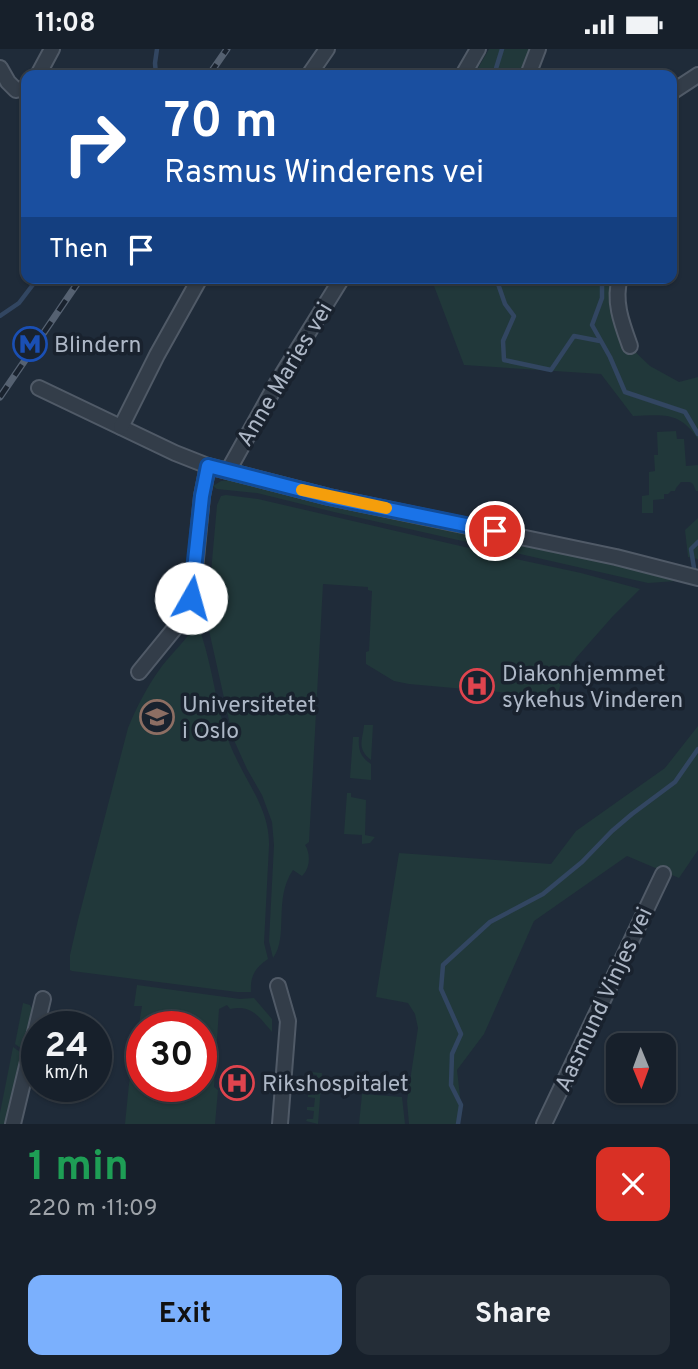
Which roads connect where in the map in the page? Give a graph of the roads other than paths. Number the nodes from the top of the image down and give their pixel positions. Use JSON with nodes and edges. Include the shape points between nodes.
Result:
{"nodes":[{"id":1,"x":52,"y":49,"type":"edge"},
{"id":2,"x":327,"y":49,"type":"edge"},
{"id":3,"x":478,"y":49,"type":"edge"},
{"id":4,"x":538,"y":49,"type":"edge"},
{"id":5,"x":0,"y":68,"type":"edge"},
{"id":6,"x":41,"y":70,"type":"edge"},
{"id":7,"x":312,"y":70,"type":"edge"},
{"id":8,"x":466,"y":70,"type":"edge"},
{"id":9,"x":530,"y":70,"type":"edge"},
{"id":10,"x":698,"y":75,"type":"edge"},
{"id":11,"x":21,"y":89,"type":"edge"},
{"id":12,"x":677,"y":89,"type":"edge"},
{"id":13,"x":197,"y":284,"type":"edge"},
{"id":14,"x":338,"y":284,"type":"edge"},
{"id":15,"x":620,"y":284,"type":"edge"},
{"id":16,"x":630,"y":345,"type":"dead end"},
{"id":17,"x":39,"y":388,"type":"dead end"},
{"id":18,"x":121,"y":427,"type":"junction"},
{"id":19,"x":208,"y":466,"type":"junction"},
{"id":20,"x":228,"y":471,"type":"junction"},
{"id":21,"x":697,"y":578,"type":"edge"},
{"id":22,"x":139,"y":672,"type":"dead end"},
{"id":23,"x":663,"y":874,"type":"dead end"},
{"id":24,"x":278,"y":986,"type":"dead end"},
{"id":25,"x":43,"y":999,"type":"dead end"},
{"id":26,"x":13,"y":1124,"type":"edge"},
{"id":27,"x":280,"y":1124,"type":"edge"},
{"id":28,"x":544,"y":1124,"type":"edge"}],
"edges":[{"from":1,"to":6,"type":"street"},
{"from":2,"to":7,"type":"street"},
{"from":3,"to":8,"type":"street"},
{"from":4,"to":9,"type":"street"},
{"from":5,"to":11,"type":"street","via":[[8,82]]},
{"from":10,"to":12,"type":"street"},
{"from":13,"to":18,"type":"street"},
{"from":14,"to":20,"type":"street","name":"Anne Maries vei"},
{"from":15,"to":16,"type":"street","via":[[617,302]]},
{"from":17,"to":18,"type":"street"},
{"from":18,"to":19,"type":"street"},
{"from":19,"to":20,"type":"street"},
{"from":19,"to":22,"type":"street","via":[[191,598],[179,623]]},
{"from":20,"to":21,"type":"street"},
{"from":23,"to":28,"type":"street","name":"Aasmund Vinjes vei"},
{"from":24,"to":27,"type":"street","via":[[288,1021]]},
{"from":25,"to":26,"type":"street"}]}
